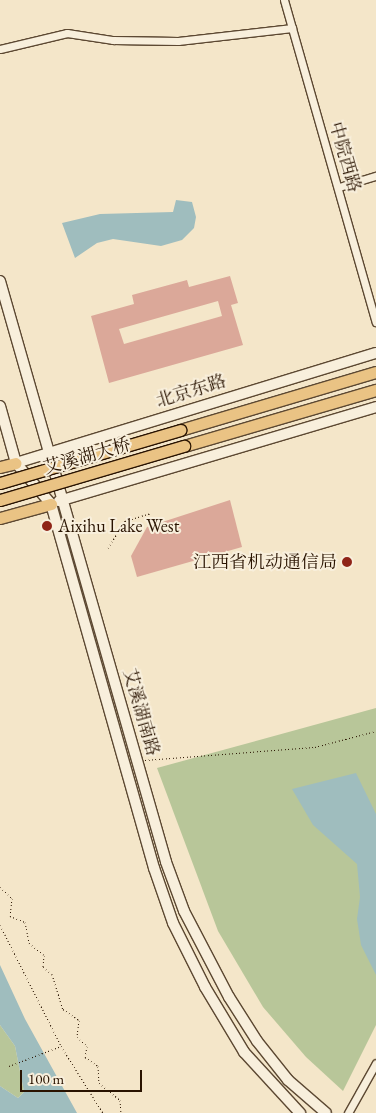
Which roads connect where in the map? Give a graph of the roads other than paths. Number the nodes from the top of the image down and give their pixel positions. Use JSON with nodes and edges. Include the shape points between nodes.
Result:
{"nodes":[{"id":1,"x":284,"y":0,"type":"edge"},
{"id":2,"x":292,"y":28,"type":"junction"},
{"id":3,"x":0,"y":49,"type":"edge"},
{"id":4,"x":376,"y":176,"type":"edge"},
{"id":5,"x":339,"y":187,"type":"junction"},
{"id":6,"x":0,"y":282,"type":"edge"},
{"id":7,"x":376,"y":322,"type":"edge"},
{"id":8,"x":376,"y":353,"type":"edge"},
{"id":9,"x":376,"y":372,"type":"edge"},
{"id":10,"x":376,"y":390,"type":"edge"},
{"id":11,"x":0,"y":406,"type":"edge"},
{"id":12,"x":376,"y":407,"type":"edge"},
{"id":13,"x":180,"y":430,"type":"joint"},
{"id":14,"x":50,"y":452,"type":"junction"},
{"id":15,"x":16,"y":462,"type":"junction"},
{"id":16,"x":0,"y":467,"type":"edge"},
{"id":17,"x":0,"y":483,"type":"edge"},
{"id":18,"x":0,"y":500,"type":"edge"},
{"id":19,"x":64,"y":500,"type":"junction"},
{"id":20,"x":51,"y":504,"type":"junction"},
{"id":21,"x":0,"y":518,"type":"edge"},
{"id":22,"x":376,"y":1062,"type":"edge"},
{"id":23,"x":300,"y":1113,"type":"edge"},
{"id":24,"x":326,"y":1113,"type":"edge"},
{"id":25,"x":348,"y":1113,"type":"edge"}],
"edges":[{"from":1,"to":2,"type":"street","name":"中院西路"},
{"from":2,"to":3,"type":"street","via":[[178,41],[114,40],[67,33]]},
{"from":2,"to":5,"type":"street","name":"中院西路"},
{"from":4,"to":5,"type":"street"},
{"from":5,"to":7,"type":"street","name":"中院西路"},
{"from":6,"to":14,"type":"main road","name":"艾溪湖南路"},
{"from":8,"to":14,"type":"main road","name":"北京东路"},
{"from":9,"to":13,"type":"main road","name":"北京东路"},
{"from":10,"to":18,"type":"main road","name":"艾溪湖大桥","bridge":true},
{"from":11,"to":15,"type":"main road","name":"艾溪湖南路"},
{"from":12,"to":19,"type":"main road"},
{"from":13,"to":17,"type":"main road","name":"艾溪湖大桥","bridge":true},
{"from":14,"to":15,"type":"main road","name":"北京东路"},
{"from":14,"to":19,"type":"main road","name":"艾溪湖南路"},
{"from":15,"to":16,"type":"main road"},
{"from":15,"to":20,"type":"main road","name":"艾溪湖南路"},
{"from":19,"to":20,"type":"main road"},
{"from":19,"to":24,"type":"main road","name":"艾溪湖南路","via":[[166,862],[203,951],[257,1041],[288,1080]]},
{"from":20,"to":21,"type":"main road"},
{"from":20,"to":23,"type":"main road","name":"艾溪湖南路","via":[[154,868],[173,923],[205,987],[244,1052]]},
{"from":22,"to":25,"type":"street"}]}
